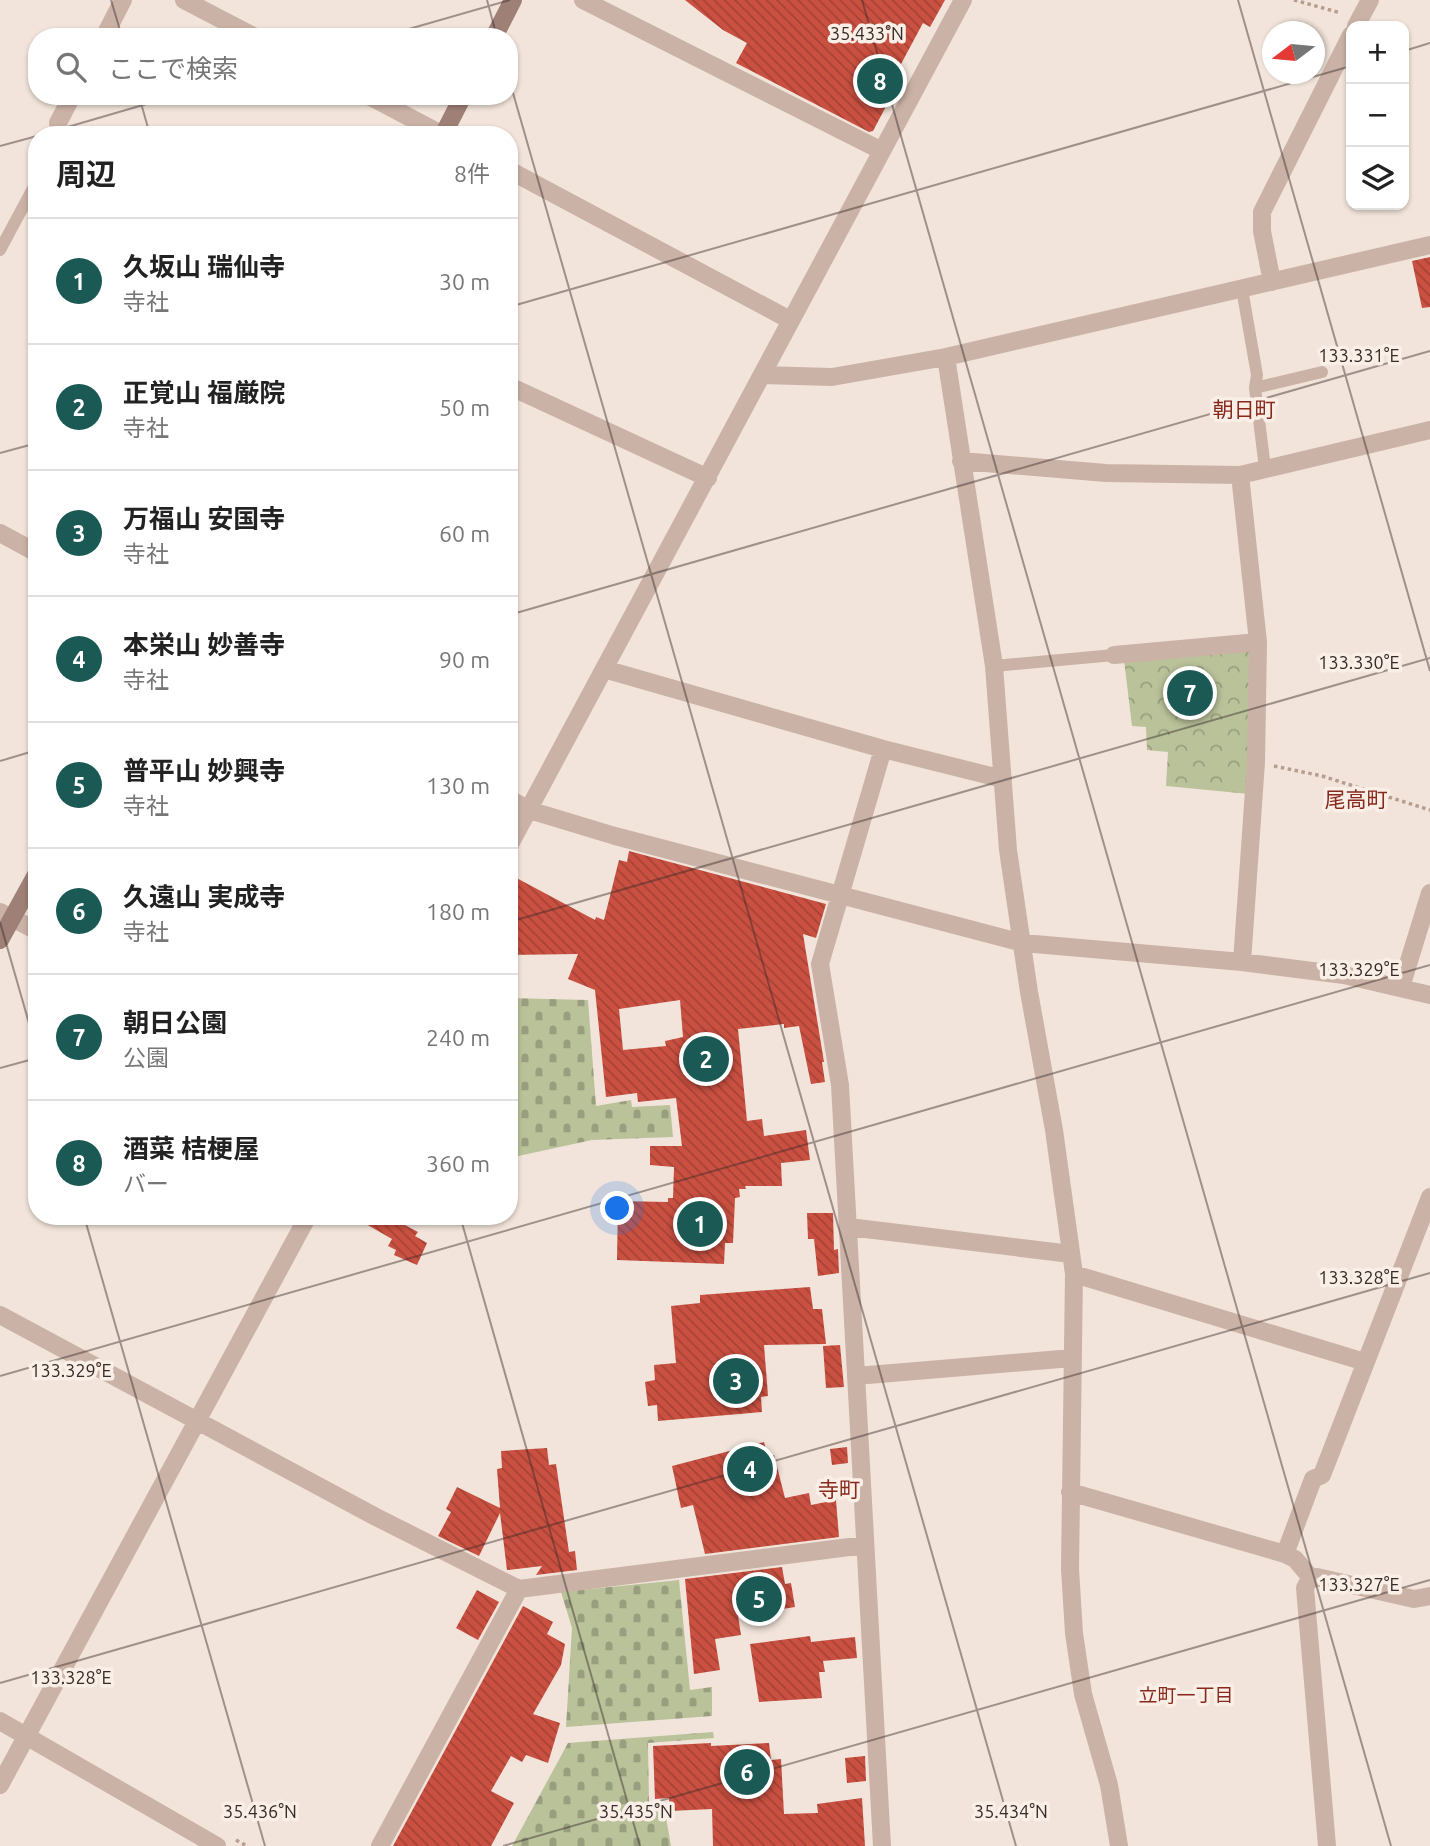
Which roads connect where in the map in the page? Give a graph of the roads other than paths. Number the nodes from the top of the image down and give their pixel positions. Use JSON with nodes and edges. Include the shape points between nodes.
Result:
{"nodes":[{"id":1,"x":123,"y":0,"type":"edge"},
{"id":2,"x":184,"y":0,"type":"edge"},
{"id":3,"x":513,"y":0,"type":"edge"},
{"id":4,"x":583,"y":0,"type":"edge"},
{"id":5,"x":962,"y":0,"type":"edge"},
{"id":6,"x":1370,"y":0,"type":"edge"},
{"id":7,"x":1355,"y":21,"type":"edge"},
{"id":8,"x":109,"y":28,"type":"edge"},
{"id":9,"x":238,"y":28,"type":"edge"},
{"id":10,"x":499,"y":28,"type":"edge"},
{"id":11,"x":1346,"y":38,"type":"edge"},
{"id":12,"x":69,"y":105,"type":"edge"},
{"id":13,"x":386,"y":105,"type":"edge"},
{"id":14,"x":458,"y":105,"type":"edge"},
{"id":15,"x":63,"y":126,"type":"edge"},
{"id":16,"x":426,"y":126,"type":"edge"},
{"id":17,"x":448,"y":126,"type":"edge"},
{"id":18,"x":882,"y":151,"type":"junction"},
{"id":19,"x":518,"y":175,"type":"edge"},
{"id":20,"x":28,"y":198,"type":"edge"},
{"id":21,"x":1430,"y":245,"type":"edge"},
{"id":22,"x":0,"y":250,"type":"edge"},
{"id":23,"x":1272,"y":282,"type":"junction"},
{"id":24,"x":1242,"y":289,"type":"junction"},
{"id":25,"x":790,"y":320,"type":"junction"},
{"id":26,"x":946,"y":357,"type":"junction"},
{"id":27,"x":1322,"y":372,"type":"dead end"},
{"id":28,"x":761,"y":375,"type":"junction"},
{"id":29,"x":1255,"y":388,"type":"junction"},
{"id":30,"x":518,"y":390,"type":"edge"},
{"id":31,"x":1430,"y":430,"type":"edge"},
{"id":32,"x":961,"y":461,"type":"junction"},
{"id":33,"x":1265,"y":468,"type":"junction"},
{"id":34,"x":1240,"y":475,"type":"junction"},
{"id":35,"x":708,"y":478,"type":"junction"},
{"id":36,"x":0,"y":533,"type":"edge"},
{"id":37,"x":28,"y":548,"type":"edge"},
{"id":38,"x":1258,"y":642,"type":"junction"},
{"id":39,"x":1114,"y":655,"type":"joint"},
{"id":40,"x":994,"y":666,"type":"junction"},
{"id":41,"x":604,"y":669,"type":"junction"},
{"id":42,"x":883,"y":749,"type":"junction"},
{"id":43,"x":1003,"y":779,"type":"junction"},
{"id":44,"x":518,"y":804,"type":"edge"},
{"id":45,"x":529,"y":810,"type":"junction"},
{"id":46,"x":518,"y":830,"type":"edge"},
{"id":47,"x":28,"y":885,"type":"edge"},
{"id":48,"x":1430,"y":893,"type":"edge"},
{"id":49,"x":840,"y":894,"type":"junction"},
{"id":50,"x":6,"y":915,"type":"edge"},
{"id":51,"x":28,"y":926,"type":"edge"},
{"id":52,"x":0,"y":940,"type":"edge"},
{"id":53,"x":1023,"y":943,"type":"junction"},
{"id":54,"x":1242,"y":962,"type":"junction"},
{"id":55,"x":1401,"y":987,"type":"junction"},
{"id":56,"x":1430,"y":995,"type":"edge"},
{"id":57,"x":1430,"y":1197,"type":"edge"},
{"id":58,"x":303,"y":1225,"type":"edge"},
{"id":59,"x":849,"y":1227,"type":"junction"},
{"id":60,"x":1071,"y":1254,"type":"junction"},
{"id":61,"x":1073,"y":1274,"type":"junction"},
{"id":62,"x":0,"y":1315,"type":"edge"},
{"id":63,"x":1072,"y":1358,"type":"junction"},
{"id":64,"x":1365,"y":1362,"type":"junction"},
{"id":65,"x":856,"y":1376,"type":"junction"},
{"id":66,"x":198,"y":1420,"type":"junction"},
{"id":67,"x":1070,"y":1492,"type":"junction"},
{"id":68,"x":865,"y":1545,"type":"junction"},
{"id":69,"x":1285,"y":1554,"type":"junction"},
{"id":70,"x":1312,"y":1579,"type":"junction"},
{"id":71,"x":519,"y":1589,"type":"junction"},
{"id":72,"x":1429,"y":1598,"type":"edge"},
{"id":73,"x":0,"y":1721,"type":"edge"},
{"id":74,"x":26,"y":1735,"type":"junction"},
{"id":75,"x":0,"y":1785,"type":"edge"},
{"id":76,"x":217,"y":1846,"type":"edge"},
{"id":77,"x":380,"y":1846,"type":"edge"},
{"id":78,"x":882,"y":1846,"type":"edge"},
{"id":79,"x":1119,"y":1846,"type":"edge"},
{"id":80,"x":1327,"y":1846,"type":"edge"}],
"edges":[{"from":1,"to":8,"type":"street"},
{"from":2,"to":9,"type":"street"},
{"from":3,"to":10,"type":"main road"},
{"from":4,"to":18,"type":"street"},
{"from":5,"to":18,"type":"street"},
{"from":6,"to":7,"type":"street"},
{"from":11,"to":23,"type":"street","via":[[1262,212]]},
{"from":12,"to":15,"type":"street"},
{"from":13,"to":16,"type":"street"},
{"from":14,"to":17,"type":"main road"},
{"from":18,"to":25,"type":"street"},
{"from":19,"to":25,"type":"street"},
{"from":20,"to":22,"type":"lane"},
{"from":21,"to":23,"type":"street"},
{"from":23,"to":24,"type":"street"},
{"from":24,"to":26,"type":"street"},
{"from":24,"to":29,"type":"lane","via":[[1257,375]]},
{"from":25,"to":28,"type":"street"},
{"from":26,"to":28,"type":"street","via":[[832,377]]},
{"from":26,"to":32,"type":"street"},
{"from":27,"to":29,"type":"lane"},
{"from":28,"to":35,"type":"street"},
{"from":29,"to":33,"type":"lane"},
{"from":30,"to":35,"type":"street"},
{"from":31,"to":33,"type":"street"},
{"from":32,"to":34,"type":"street","via":[[1106,473]]},
{"from":32,"to":40,"type":"street"},
{"from":33,"to":34,"type":"street"},
{"from":34,"to":38,"type":"street"},
{"from":35,"to":41,"type":"street"},
{"from":36,"to":37,"type":"street"},
{"from":38,"to":39,"type":"street"},
{"from":38,"to":54,"type":"street","via":[[1256,762]]},
{"from":39,"to":40,"type":"lane"},
{"from":40,"to":43,"type":"street"},
{"from":41,"to":42,"type":"street"},
{"from":41,"to":45,"type":"street"},
{"from":42,"to":43,"type":"street"},
{"from":42,"to":49,"type":"street"},
{"from":43,"to":53,"type":"street","via":[[1008,850]]},
{"from":44,"to":45,"type":"street"},
{"from":45,"to":46,"type":"street"},
{"from":45,"to":49,"type":"street"},
{"from":47,"to":50,"type":"main road"},
{"from":48,"to":55,"type":"street"},
{"from":49,"to":53,"type":"street"},
{"from":49,"to":59,"type":"street","via":[[820,964],[840,1085]]},
{"from":50,"to":51,"type":"street"},
{"from":50,"to":52,"type":"main road"},
{"from":53,"to":54,"type":"street"},
{"from":53,"to":60,"type":"street"},
{"from":54,"to":55,"type":"street"},
{"from":55,"to":56,"type":"street"},
{"from":57,"to":64,"type":"street"},
{"from":58,"to":66,"type":"street"},
{"from":59,"to":60,"type":"street"},
{"from":59,"to":65,"type":"street"},
{"from":60,"to":61,"type":"street"},
{"from":61,"to":63,"type":"street"},
{"from":61,"to":64,"type":"street"},
{"from":62,"to":66,"type":"street"},
{"from":63,"to":65,"type":"street"},
{"from":63,"to":67,"type":"street"},
{"from":64,"to":69,"type":"street","via":[[1322,1475],[1313,1479]]},
{"from":65,"to":68,"type":"street"},
{"from":66,"to":71,"type":"street"},
{"from":66,"to":74,"type":"street"},
{"from":67,"to":69,"type":"street"},
{"from":67,"to":79,"type":"street","via":[[1074,1633],[1083,1694],[1109,1785]]},
{"from":68,"to":71,"type":"street"},
{"from":68,"to":78,"type":"street"},
{"from":69,"to":70,"type":"street"},
{"from":70,"to":72,"type":"street","via":[[1322,1577],[1358,1589]]},
{"from":70,"to":80,"type":"street","via":[[1304,1592]]},
{"from":71,"to":77,"type":"street"},
{"from":73,"to":74,"type":"street"},
{"from":74,"to":75,"type":"street"},
{"from":74,"to":76,"type":"street"}]}
